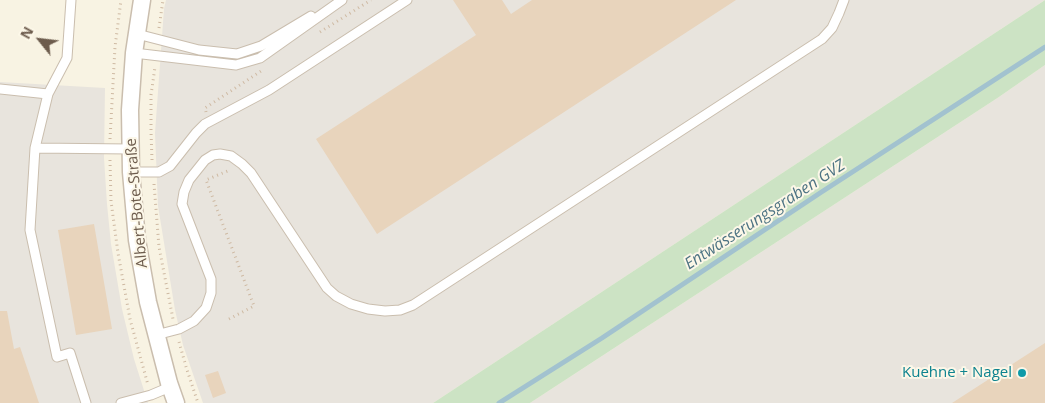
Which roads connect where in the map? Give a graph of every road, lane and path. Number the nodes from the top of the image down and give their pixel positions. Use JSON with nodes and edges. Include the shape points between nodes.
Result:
{"nodes":[{"id":1,"x":71,"y":0,"type":"edge"},
{"id":2,"x":142,"y":0,"type":"edge"},
{"id":3,"x":163,"y":0,"type":"edge"},
{"id":4,"x":336,"y":0,"type":"edge"},
{"id":5,"x":342,"y":0,"type":"edge"},
{"id":6,"x":370,"y":0,"type":"edge"},
{"id":7,"x":407,"y":0,"type":"edge"},
{"id":8,"x":844,"y":0,"type":"edge"},
{"id":9,"x":137,"y":34,"type":"junction"},
{"id":10,"x":312,"y":38,"type":"dead end"},
{"id":11,"x":158,"y":39,"type":"junction"},
{"id":12,"x":134,"y":53,"type":"junction"},
{"id":13,"x":156,"y":56,"type":"junction"},
{"id":14,"x":263,"y":70,"type":"dead end"},
{"id":15,"x":0,"y":89,"type":"edge"},
{"id":16,"x":48,"y":94,"type":"junction"},
{"id":17,"x":210,"y":121,"type":"junction"},
{"id":18,"x":35,"y":148,"type":"junction"},
{"id":19,"x":130,"y":149,"type":"junction"},
{"id":20,"x":224,"y":155,"type":"junction"},
{"id":21,"x":131,"y":172,"type":"junction"},
{"id":22,"x":153,"y":172,"type":"junction"},
{"id":23,"x":229,"y":319,"type":"dead end"},
{"id":24,"x":176,"y":330,"type":"junction"},
{"id":25,"x":156,"y":335,"type":"junction"},
{"id":26,"x":170,"y":387,"type":"junction"},
{"id":27,"x":128,"y":402,"type":"edge"},
{"id":28,"x":86,"y":403,"type":"edge"},
{"id":29,"x":176,"y":403,"type":"edge"},
{"id":30,"x":198,"y":403,"type":"edge"}],
"edges":[{"from":1,"to":16,"type":"lane","via":[[67,58]]},
{"from":2,"to":9,"type":"street","name":"Albert-Bote-Straße"},
{"from":3,"to":11,"type":"path"},
{"from":4,"to":11,"type":"lane","via":[[261,46],[237,54],[199,50]]},
{"from":5,"to":13,"type":"lane","via":[[260,58],[236,65]]},
{"from":6,"to":10,"type":"path"},
{"from":7,"to":17,"type":"lane","via":[[269,90]]},
{"from":8,"to":20,"type":"lane","via":[[832,28],[822,39],[414,305],[400,310],[368,309],[351,304],[326,288],[251,173],[231,156]]},
{"from":9,"to":11,"type":"lane"},
{"from":9,"to":12,"type":"street","name":"Albert-Bote-Straße"},
{"from":12,"to":13,"type":"lane"},
{"from":12,"to":19,"type":"street","name":"Albert-Bote-Straße"},
{"from":13,"to":22,"type":"path","via":[[151,95]]},
{"from":14,"to":17,"type":"path","via":[[205,108]]},
{"from":15,"to":16,"type":"lane"},
{"from":16,"to":18,"type":"lane"},
{"from":17,"to":22,"type":"lane","via":[[170,166]]},
{"from":18,"to":19,"type":"lane"},
{"from":18,"to":28,"type":"lane","via":[[30,230],[57,357],[70,353]]},
{"from":19,"to":21,"type":"street","name":"Albert-Bote-Straße"},
{"from":20,"to":23,"type":"path","via":[[231,170],[206,180],[254,306]]},
{"from":20,"to":24,"type":"lane","via":[[212,155],[205,160],[184,192],[182,204],[211,278],[211,293],[206,308],[194,321]]},
{"from":21,"to":22,"type":"lane"},
{"from":21,"to":25,"type":"street","name":"Albert-Bote-Straße","via":[[138,240]]},
{"from":22,"to":24,"type":"path","via":[[159,247]]},
{"from":24,"to":25,"type":"lane"},
{"from":24,"to":30,"type":"path"},
{"from":25,"to":26,"type":"street","name":"Albert-Bote-Straße"},
{"from":26,"to":27,"type":"lane"},
{"from":26,"to":29,"type":"street","name":"Albert-Bote-Straße"}]}
